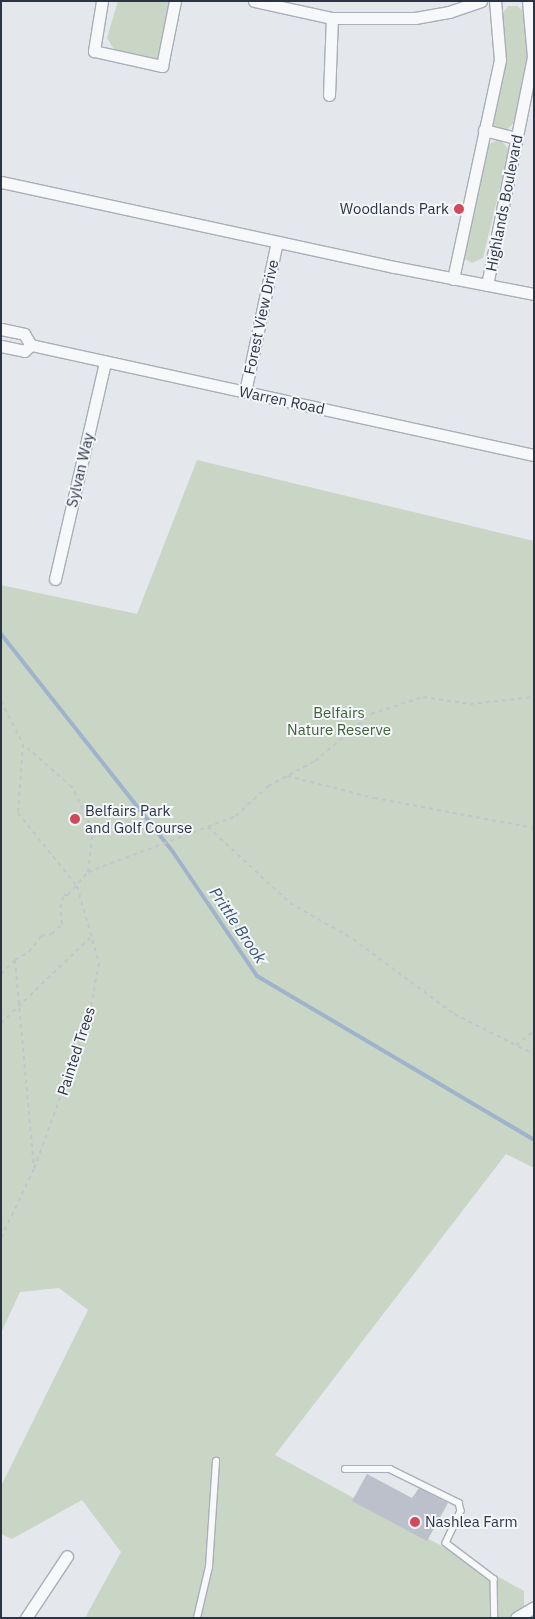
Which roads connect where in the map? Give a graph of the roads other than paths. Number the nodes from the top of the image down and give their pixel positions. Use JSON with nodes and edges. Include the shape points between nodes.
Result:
{"nodes":[{"id":1,"x":102,"y":1,"type":"edge"},
{"id":2,"x":175,"y":1,"type":"edge"},
{"id":3,"x":254,"y":1,"type":"edge"},
{"id":4,"x":481,"y":1,"type":"edge"},
{"id":5,"x":495,"y":1,"type":"edge"},
{"id":6,"x":528,"y":1,"type":"edge"},
{"id":7,"x":332,"y":18,"type":"junction"},
{"id":8,"x":329,"y":95,"type":"dead end"},
{"id":9,"x":484,"y":130,"type":"junction"},
{"id":10,"x":516,"y":138,"type":"junction"},
{"id":11,"x":1,"y":182,"type":"edge"},
{"id":12,"x":277,"y":242,"type":"junction"},
{"id":13,"x":453,"y":279,"type":"junction"},
{"id":14,"x":487,"y":285,"type":"junction"},
{"id":15,"x":534,"y":294,"type":"edge"},
{"id":16,"x":1,"y":329,"type":"edge"},
{"id":17,"x":1,"y":346,"type":"edge"},
{"id":18,"x":31,"y":346,"type":"junction"},
{"id":19,"x":105,"y":362,"type":"junction"},
{"id":20,"x":245,"y":392,"type":"junction"},
{"id":21,"x":534,"y":455,"type":"edge"},
{"id":22,"x":55,"y":579,"type":"dead end"},
{"id":23,"x":216,"y":1461,"type":"dead end"},
{"id":24,"x":345,"y":1469,"type":"dead end"},
{"id":25,"x":67,"y":1556,"type":"dead end"},
{"id":26,"x":534,"y":1607,"type":"edge"},
{"id":27,"x":26,"y":1618,"type":"edge"},
{"id":28,"x":197,"y":1618,"type":"edge"},
{"id":29,"x":496,"y":1618,"type":"edge"},
{"id":30,"x":516,"y":1618,"type":"edge"}],
"edges":[{"from":1,"to":2,"type":"street","via":[[94,51],[162,66]]},
{"from":3,"to":7,"type":"street"},
{"from":4,"to":7,"type":"street","via":[[449,12],[415,18]]},
{"from":5,"to":9,"type":"street","via":[[500,60]]},
{"from":6,"to":10,"type":"street","name":"Highlands Boulevard","via":[[532,57]]},
{"from":7,"to":8,"type":"street"},
{"from":9,"to":10,"type":"street"},
{"from":9,"to":13,"type":"street"},
{"from":10,"to":14,"type":"street","name":"Highlands Boulevard"},
{"from":11,"to":12,"type":"street"},
{"from":12,"to":13,"type":"street"},
{"from":12,"to":20,"type":"street","name":"Forest View Drive"},
{"from":13,"to":14,"type":"street"},
{"from":14,"to":15,"type":"street"},
{"from":16,"to":18,"type":"street","name":"Warren Road","via":[[24,334]]},
{"from":17,"to":18,"type":"street","name":"Warren Road","via":[[24,351]]},
{"from":18,"to":19,"type":"street","name":"Warren Road"},
{"from":19,"to":20,"type":"street","name":"Warren Road"},
{"from":19,"to":22,"type":"street","name":"Sylvan Way"},
{"from":20,"to":21,"type":"street","name":"Warren Road"},
{"from":23,"to":28,"type":"lane","via":[[209,1567]]},
{"from":24,"to":29,"type":"lane","via":[[390,1469],[459,1503],[461,1511],[446,1543],[494,1579]]},
{"from":25,"to":27,"type":"street"},
{"from":26,"to":30,"type":"street"}]}
